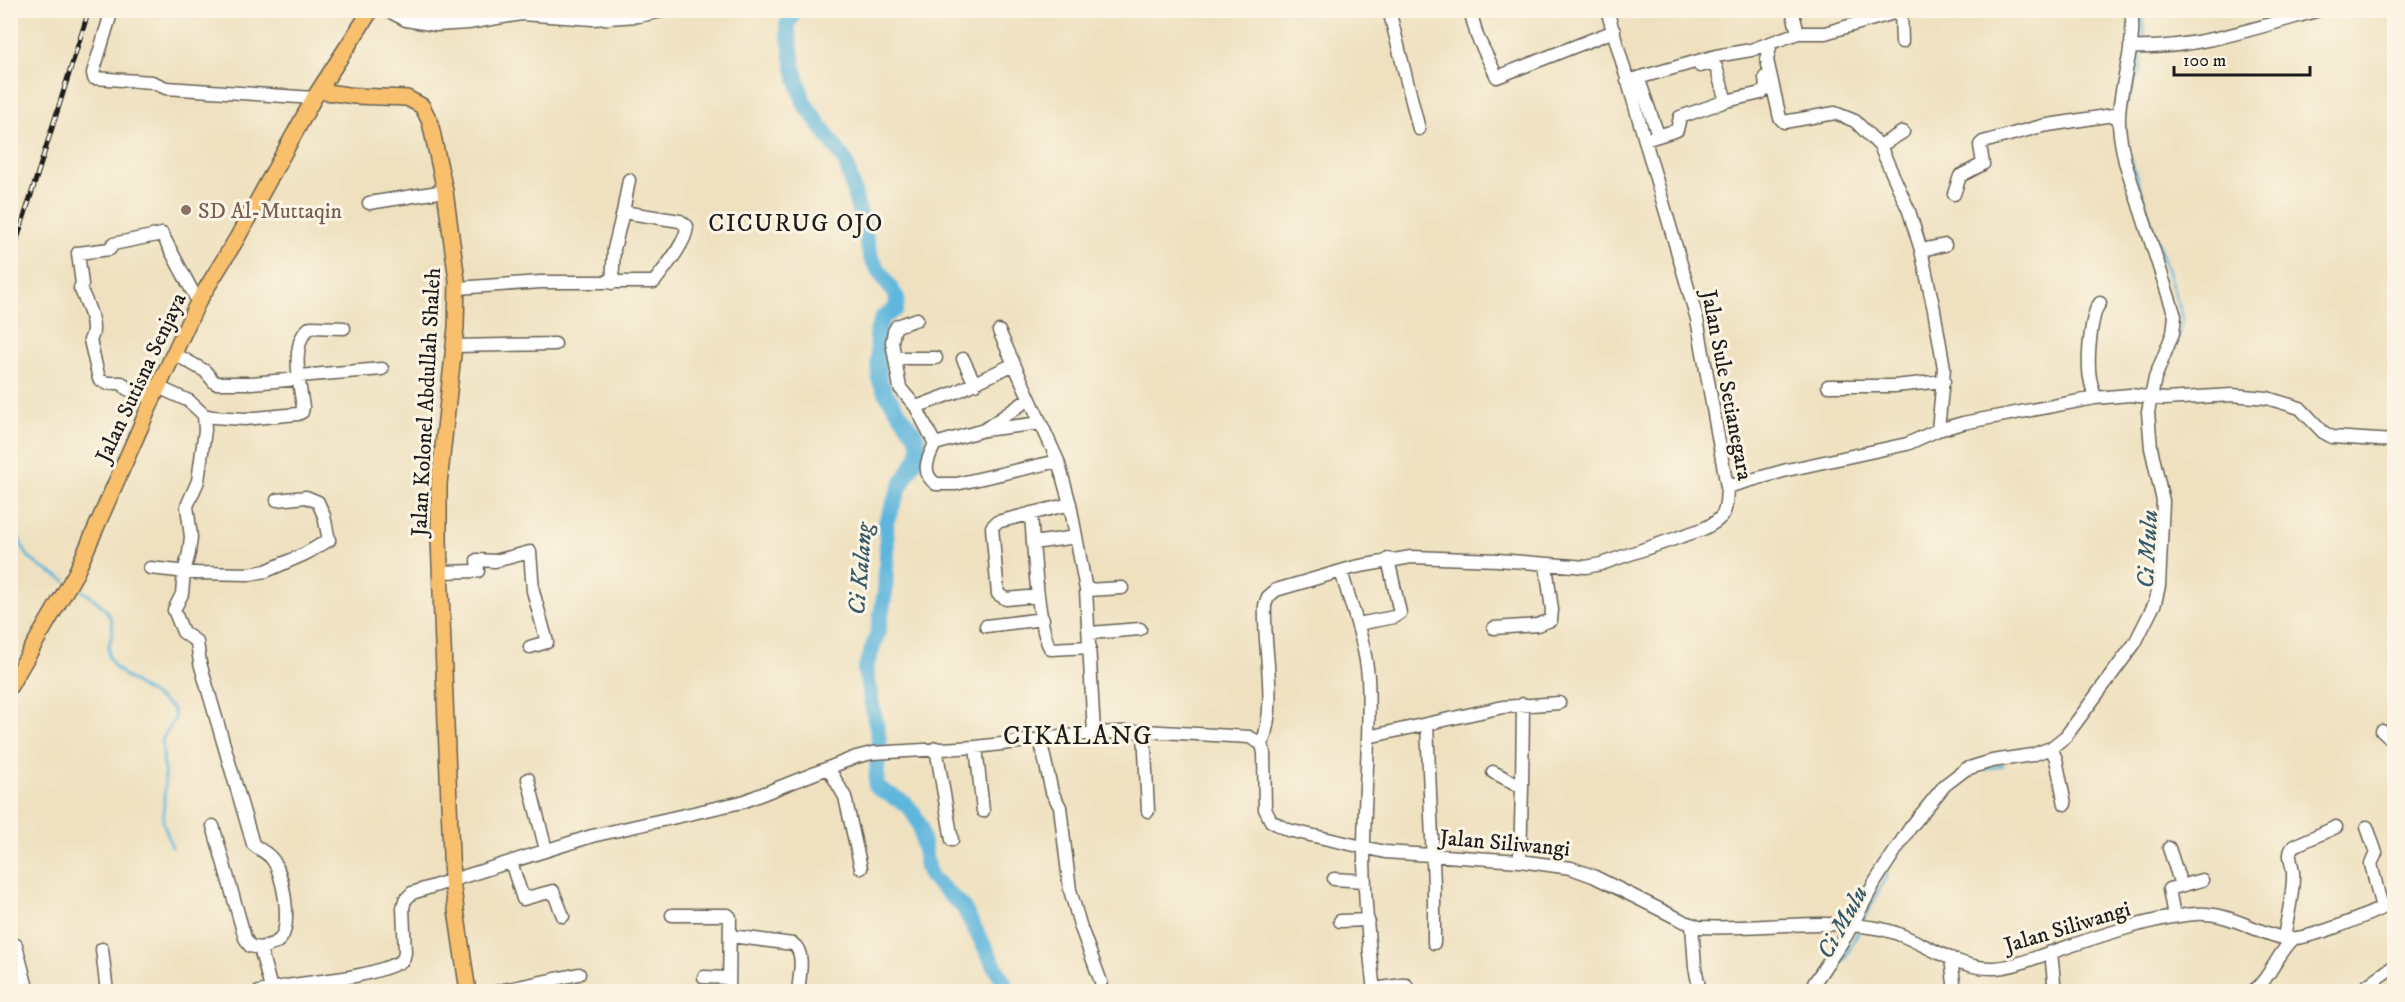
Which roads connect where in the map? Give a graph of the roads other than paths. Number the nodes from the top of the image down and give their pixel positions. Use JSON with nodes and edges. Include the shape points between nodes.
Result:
{"nodes":[{"id":1,"x":112,"y":10,"type":"edge"},
{"id":2,"x":371,"y":10,"type":"edge"},
{"id":3,"x":387,"y":10,"type":"edge"},
{"id":4,"x":668,"y":10,"type":"edge"},
{"id":5,"x":1389,"y":10,"type":"edge"},
{"id":6,"x":1470,"y":10,"type":"edge"},
{"id":7,"x":1607,"y":10,"type":"edge"},
{"id":8,"x":1792,"y":10,"type":"edge"},
{"id":9,"x":2131,"y":10,"type":"edge"},
{"id":10,"x":2321,"y":10,"type":"edge"},
{"id":11,"x":2331,"y":10,"type":"edge"},
{"id":12,"x":2376,"y":10,"type":"edge"},
{"id":13,"x":1903,"y":11,"type":"edge"},
{"id":14,"x":2394,"y":11,"type":"edge"},
{"id":15,"x":1614,"y":31,"type":"junction"},
{"id":16,"x":1798,"y":33,"type":"junction"},
{"id":17,"x":1902,"y":42,"type":"dead end"},
{"id":18,"x":1771,"y":43,"type":"junction"},
{"id":19,"x":2140,"y":47,"type":"junction"},
{"id":20,"x":1760,"y":59,"type":"dead end"},
{"id":21,"x":1666,"y":76,"type":"dead end"},
{"id":22,"x":1633,"y":81,"type":"junction"},
{"id":23,"x":316,"y":95,"type":"junction"},
{"id":24,"x":1726,"y":101,"type":"junction"},
{"id":25,"x":2119,"y":114,"type":"junction"},
{"id":26,"x":1419,"y":129,"type":"dead end"},
{"id":27,"x":1903,"y":132,"type":"dead end"},
{"id":28,"x":1658,"y":135,"type":"junction"},
{"id":29,"x":1645,"y":140,"type":"junction"},
{"id":30,"x":1880,"y":146,"type":"junction"},
{"id":31,"x":629,"y":180,"type":"dead end"},
{"id":32,"x":445,"y":191,"type":"junction"},
{"id":33,"x":1954,"y":194,"type":"dead end"},
{"id":34,"x":369,"y":203,"type":"dead end"},
{"id":35,"x":623,"y":212,"type":"junction"},
{"id":36,"x":1945,"y":245,"type":"dead end"},
{"id":37,"x":1921,"y":250,"type":"junction"},
{"id":38,"x":612,"y":283,"type":"junction"},
{"id":39,"x":457,"y":288,"type":"junction"},
{"id":40,"x":198,"y":303,"type":"junction"},
{"id":41,"x":2100,"y":303,"type":"dead end"},
{"id":42,"x":917,"y":319,"type":"dead end"},
{"id":43,"x":344,"y":328,"type":"dead end"},
{"id":44,"x":999,"y":331,"type":"dead end"},
{"id":45,"x":555,"y":344,"type":"dead end"},
{"id":46,"x":454,"y":346,"type":"junction"},
{"id":47,"x":173,"y":353,"type":"junction"},
{"id":48,"x":895,"y":358,"type":"junction"},
{"id":49,"x":936,"y":358,"type":"dead end"},
{"id":50,"x":963,"y":359,"type":"dead end"},
{"id":51,"x":1014,"y":364,"type":"junction"},
{"id":52,"x":382,"y":369,"type":"dead end"},
{"id":53,"x":299,"y":378,"type":"junction"},
{"id":54,"x":1944,"y":381,"type":"junction"},
{"id":55,"x":975,"y":384,"type":"junction"},
{"id":56,"x":1828,"y":386,"type":"dead end"},
{"id":57,"x":156,"y":393,"type":"junction"},
{"id":58,"x":2095,"y":398,"type":"junction"},
{"id":59,"x":2154,"y":398,"type":"junction"},
{"id":60,"x":1029,"y":399,"type":"junction"},
{"id":61,"x":916,"y":407,"type":"junction"},
{"id":62,"x":204,"y":415,"type":"junction"},
{"id":63,"x":1041,"y":423,"type":"junction"},
{"id":64,"x":984,"y":430,"type":"junction"},
{"id":65,"x":1938,"y":430,"type":"junction"},
{"id":66,"x":2394,"y":441,"type":"edge"},
{"id":67,"x":935,"y":444,"type":"junction"},
{"id":68,"x":1058,"y":461,"type":"junction"},
{"id":69,"x":1727,"y":487,"type":"junction"},
{"id":70,"x":277,"y":500,"type":"dead end"},
{"id":71,"x":1070,"y":504,"type":"junction"},
{"id":72,"x":1031,"y":513,"type":"junction"},
{"id":73,"x":1076,"y":537,"type":"junction"},
{"id":74,"x":1033,"y":543,"type":"junction"},
{"id":75,"x":1388,"y":559,"type":"junction"},
{"id":76,"x":1546,"y":565,"type":"junction"},
{"id":77,"x":150,"y":568,"type":"dead end"},
{"id":78,"x":1341,"y":571,"type":"junction"},
{"id":79,"x":184,"y":572,"type":"junction"},
{"id":80,"x":441,"y":572,"type":"junction"},
{"id":81,"x":1122,"y":588,"type":"dead end"},
{"id":82,"x":1086,"y":590,"type":"junction"},
{"id":83,"x":1038,"y":596,"type":"junction"},
{"id":84,"x":1043,"y":619,"type":"junction"},
{"id":85,"x":1358,"y":624,"type":"junction"},
{"id":86,"x":986,"y":626,"type":"dead end"},
{"id":87,"x":1494,"y":628,"type":"dead end"},
{"id":88,"x":1140,"y":629,"type":"dead end"},
{"id":89,"x":1090,"y":633,"type":"junction"},
{"id":90,"x":530,"y":647,"type":"dead end"},
{"id":91,"x":1090,"y":647,"type":"junction"},
{"id":92,"x":10,"y":686,"type":"edge"},
{"id":93,"x":1559,"y":703,"type":"dead end"},
{"id":94,"x":1523,"y":704,"type":"junction"},
{"id":95,"x":1427,"y":724,"type":"junction"},
{"id":96,"x":2382,"y":730,"type":"dead end"},
{"id":97,"x":1144,"y":731,"type":"junction"},
{"id":98,"x":1094,"y":733,"type":"junction"},
{"id":99,"x":1368,"y":737,"type":"junction"},
{"id":100,"x":1040,"y":739,"type":"junction"},
{"id":101,"x":2394,"y":742,"type":"edge"},
{"id":102,"x":1262,"y":744,"type":"junction"},
{"id":103,"x":976,"y":747,"type":"junction"},
{"id":104,"x":936,"y":748,"type":"junction"},
{"id":105,"x":2052,"y":752,"type":"junction"},
{"id":106,"x":829,"y":769,"type":"junction"},
{"id":107,"x":1493,"y":772,"type":"dead end"},
{"id":108,"x":528,"y":779,"type":"dead end"},
{"id":109,"x":1522,"y":788,"type":"junction"},
{"id":110,"x":2065,"y":804,"type":"dead end"},
{"id":111,"x":983,"y":811,"type":"dead end"},
{"id":112,"x":1148,"y":811,"type":"dead end"},
{"id":113,"x":213,"y":826,"type":"dead end"},
{"id":114,"x":2336,"y":826,"type":"dead end"},
{"id":115,"x":2367,"y":827,"type":"dead end"},
{"id":116,"x":952,"y":840,"type":"dead end"},
{"id":117,"x":2169,"y":848,"type":"dead end"},
{"id":118,"x":1364,"y":849,"type":"junction"},
{"id":119,"x":546,"y":850,"type":"junction"},
{"id":120,"x":1433,"y":856,"type":"junction"},
{"id":121,"x":1520,"y":861,"type":"junction"},
{"id":122,"x":511,"y":862,"type":"junction"},
{"id":123,"x":861,"y":868,"type":"dead end"},
{"id":124,"x":1334,"y":879,"type":"dead end"},
{"id":125,"x":2202,"y":880,"type":"dead end"},
{"id":126,"x":1365,"y":881,"type":"junction"},
{"id":127,"x":452,"y":882,"type":"junction"},
{"id":128,"x":2181,"y":885,"type":"junction"},
{"id":129,"x":2394,"y":903,"type":"edge"},
{"id":130,"x":2382,"y":908,"type":"junction"},
{"id":131,"x":672,"y":915,"type":"dead end"},
{"id":132,"x":563,"y":916,"type":"dead end"},
{"id":133,"x":2174,"y":916,"type":"junction"},
{"id":134,"x":1368,"y":920,"type":"junction"},
{"id":135,"x":1340,"y":921,"type":"dead end"},
{"id":136,"x":1692,"y":925,"type":"junction"},
{"id":137,"x":1851,"y":925,"type":"junction"},
{"id":138,"x":731,"y":936,"type":"junction"},
{"id":139,"x":2289,"y":939,"type":"junction"},
{"id":140,"x":1434,"y":943,"type":"dead end"},
{"id":141,"x":16,"y":945,"type":"dead end"},
{"id":142,"x":260,"y":948,"type":"junction"},
{"id":143,"x":102,"y":949,"type":"dead end"},
{"id":144,"x":2051,"y":952,"type":"junction"},
{"id":145,"x":1951,"y":958,"type":"junction"},
{"id":146,"x":2394,"y":966,"type":"edge"},
{"id":147,"x":579,"y":974,"type":"dead end"},
{"id":148,"x":704,"y":977,"type":"dead end"},
{"id":149,"x":729,"y":978,"type":"junction"},
{"id":150,"x":1101,"y":982,"type":"dead end"},
{"id":151,"x":323,"y":987,"type":"edge"},
{"id":152,"x":272,"y":990,"type":"edge"},
{"id":153,"x":1373,"y":990,"type":"edge"},
{"id":154,"x":2361,"y":990,"type":"dead end"},
{"id":155,"x":28,"y":992,"type":"edge"},
{"id":156,"x":107,"y":992,"type":"edge"},
{"id":157,"x":259,"y":992,"type":"edge"},
{"id":158,"x":468,"y":992,"type":"edge"},
{"id":159,"x":495,"y":992,"type":"edge"},
{"id":160,"x":729,"y":992,"type":"edge"},
{"id":161,"x":798,"y":992,"type":"edge"},
{"id":162,"x":1409,"y":992,"type":"edge"},
{"id":163,"x":1700,"y":992,"type":"edge"},
{"id":164,"x":1808,"y":992,"type":"edge"},
{"id":165,"x":1955,"y":992,"type":"edge"},
{"id":166,"x":2055,"y":992,"type":"edge"},
{"id":167,"x":2252,"y":992,"type":"edge"}],
"edges":[{"from":1,"to":23,"type":"street","via":[[94,78],[152,81],[166,88]]},
{"from":2,"to":23,"type":"main road","name":"Jalan Sutisna Senjaya"},
{"from":3,"to":4,"type":"street","via":[[406,20],[436,25],[521,14],[593,19]]},
{"from":5,"to":26,"type":"street"},
{"from":6,"to":15,"type":"street","via":[[1477,36],[1497,77]]},
{"from":7,"to":15,"type":"street","name":"Jalan Sule Setianegara"},
{"from":8,"to":16,"type":"street"},
{"from":9,"to":19,"type":"street"},
{"from":10,"to":11,"type":"street"},
{"from":10,"to":19,"type":"street","via":[[2224,37]]},
{"from":12,"to":14,"type":"street"},
{"from":13,"to":16,"type":"street","via":[[1831,32]]},
{"from":13,"to":17,"type":"street"},
{"from":15,"to":22,"type":"street","name":"Jalan Sule Setianegara"},
{"from":16,"to":18,"type":"street"},
{"from":18,"to":22,"type":"street"},
{"from":18,"to":30,"type":"street","via":[[1767,60],[1784,122],[1835,113],[1855,121]]},
{"from":19,"to":25,"type":"street"},
{"from":20,"to":24,"type":"street","via":[[1766,88],[1761,93]]},
{"from":21,"to":24,"type":"street","via":[[1713,64]]},
{"from":22,"to":28,"type":"street"},
{"from":22,"to":29,"type":"street","name":"Jalan Sule Setianegara"},
{"from":23,"to":32,"type":"main road","name":"Jalan Kolonel Abdullah Shaleh","via":[[400,97],[419,103],[430,122]]},
{"from":23,"to":40,"type":"main road","name":"Jalan Sutisna Senjaya"},
{"from":24,"to":28,"type":"street","via":[[1680,117],[1677,130]]},
{"from":25,"to":33,"type":"street","via":[[2042,126],[1981,142],[1983,164],[1960,176]]},
{"from":25,"to":59,"type":"street","via":[[2125,162],[2175,311],[2173,333],[2154,378]]},
{"from":27,"to":30,"type":"street"},
{"from":28,"to":29,"type":"street"},
{"from":29,"to":69,"type":"street","name":"Jalan Sule Setianegara","via":[[1697,319]]},
{"from":30,"to":37,"type":"street","via":[[1909,211]]},
{"from":31,"to":35,"type":"street"},
{"from":32,"to":34,"type":"street"},
{"from":32,"to":39,"type":"main road","name":"Jalan Kolonel Abdullah Shaleh"},
{"from":35,"to":38,"type":"street","via":[[614,249]]},
{"from":35,"to":38,"type":"street","via":[[680,221],[687,230],[654,282]]},
{"from":36,"to":37,"type":"street"},
{"from":37,"to":54,"type":"street","via":[[1943,355]]},
{"from":38,"to":39,"type":"street","via":[[549,282]]},
{"from":39,"to":46,"type":"main road","name":"Jalan Kolonel Abdullah Shaleh"},
{"from":40,"to":47,"type":"main road","name":"Jalan Sutisna Senjaya"},
{"from":40,"to":57,"type":"street","via":[[162,234],[113,244],[110,249],[78,253],[80,288],[93,327],[90,340],[99,379],[106,383],[122,382],[127,389]]},
{"from":41,"to":58,"type":"street","via":[[2093,320],[2089,368]]},
{"from":42,"to":48,"type":"street","via":[[902,323],[894,331]]},
{"from":43,"to":53,"type":"street","via":[[306,330],[298,353]]},
{"from":44,"to":51,"type":"street"},
{"from":45,"to":46,"type":"street"},
{"from":46,"to":80,"type":"main road","name":"Jalan Kolonel Abdullah Shaleh","via":[[439,484]]},
{"from":47,"to":53,"type":"street","via":[[205,371],[215,383]]},
{"from":47,"to":57,"type":"main road","name":"Jalan Sutisna Senjaya"},
{"from":48,"to":49,"type":"street"},
{"from":48,"to":61,"type":"street","via":[[900,388]]},
{"from":50,"to":55,"type":"street"},
{"from":51,"to":55,"type":"street"},
{"from":51,"to":60,"type":"street"},
{"from":52,"to":53,"type":"street"},
{"from":53,"to":62,"type":"street","via":[[303,407],[298,414],[234,419]]},
{"from":54,"to":56,"type":"street"},
{"from":54,"to":65,"type":"street"},
{"from":55,"to":61,"type":"street"},
{"from":57,"to":62,"type":"street","via":[[195,405]]},
{"from":57,"to":92,"type":"main road","name":"Jalan Sutisna Senjaya","via":[[76,573]]},
{"from":58,"to":59,"type":"street"},
{"from":58,"to":65,"type":"street"},
{"from":59,"to":66,"type":"street","via":[[2267,398],[2300,408],[2332,437]]},
{"from":59,"to":105,"type":"street","via":[[2149,436],[2163,501],[2155,603],[2135,643]]},
{"from":60,"to":63,"type":"street"},
{"from":60,"to":64,"type":"street"},
{"from":61,"to":67,"type":"street"},
{"from":62,"to":79,"type":"street","via":[[197,487],[187,506],[191,537]]},
{"from":63,"to":64,"type":"street"},
{"from":63,"to":68,"type":"street"},
{"from":64,"to":67,"type":"street"},
{"from":65,"to":69,"type":"street","via":[[1907,444]]},
{"from":67,"to":68,"type":"street","via":[[927,459],[927,469],[930,479],[940,485]]},
{"from":68,"to":71,"type":"street"},
{"from":69,"to":76,"type":"street","name":"Jalan Sule Setianegara","via":[[1726,512],[1703,529],[1593,566]]},
{"from":70,"to":79,"type":"street","via":[[306,497],[318,502],[329,540],[250,574]]},
{"from":71,"to":72,"type":"street"},
{"from":71,"to":73,"type":"street"},
{"from":72,"to":74,"type":"street"},
{"from":72,"to":83,"type":"street","via":[[998,522],[991,533],[999,596]]},
{"from":73,"to":74,"type":"street"},
{"from":73,"to":82,"type":"street"},
{"from":74,"to":83,"type":"street"},
{"from":75,"to":76,"type":"street","name":"Jalan Sule Setianegara","via":[[1448,557]]},
{"from":75,"to":78,"type":"street","name":"Jalan Sule Setianegara"},
{"from":75,"to":85,"type":"street","via":[[1400,613]]},
{"from":76,"to":87,"type":"street","via":[[1551,620]]},
{"from":77,"to":79,"type":"street"},
{"from":78,"to":85,"type":"street"},
{"from":78,"to":102,"type":"street","name":"Jalan Sule Setianegara","via":[[1280,588],[1267,599],[1269,709]]},
{"from":79,"to":142,"type":"street","via":[[182,594],[174,610],[183,632],[197,642],[253,844],[273,860],[282,885],[282,937]]},
{"from":80,"to":90,"type":"street","via":[[478,571],[477,560],[495,561],[530,552],[533,591],[547,642]]},
{"from":80,"to":127,"type":"main road","name":"Jalan Kolonel Abdullah Shaleh"},
{"from":81,"to":82,"type":"street"},
{"from":82,"to":89,"type":"street"},
{"from":83,"to":84,"type":"street"},
{"from":84,"to":86,"type":"street"},
{"from":84,"to":91,"type":"street","via":[[1051,649]]},
{"from":85,"to":99,"type":"street","via":[[1368,676]]},
{"from":88,"to":89,"type":"street"},
{"from":89,"to":91,"type":"street"},
{"from":91,"to":98,"type":"street"},
{"from":93,"to":94,"type":"street"},
{"from":94,"to":95,"type":"street"},
{"from":94,"to":109,"type":"street"},
{"from":95,"to":99,"type":"street"},
{"from":95,"to":120,"type":"street"},
{"from":96,"to":101,"type":"street"},
{"from":97,"to":98,"type":"street"},
{"from":97,"to":102,"type":"street","via":[[1239,735]]},
{"from":97,"to":112,"type":"street"},
{"from":98,"to":100,"type":"street"},
{"from":99,"to":118,"type":"street"},
{"from":100,"to":103,"type":"street"},
{"from":100,"to":150,"type":"street","via":[[1052,792],[1060,807],[1070,890]]},
{"from":102,"to":118,"type":"street","name":"Jalan Siliwangi","via":[[1265,809],[1271,821],[1294,832]]},
{"from":103,"to":104,"type":"street"},
{"from":103,"to":111,"type":"street"},
{"from":104,"to":106,"type":"street","via":[[874,753]]},
{"from":104,"to":116,"type":"street"},
{"from":105,"to":110,"type":"street"},
{"from":105,"to":137,"type":"street","via":[[1966,769],[1945,785],[1910,828]]},
{"from":106,"to":119,"type":"street","via":[[733,805]]},
{"from":106,"to":123,"type":"street","via":[[845,797]]},
{"from":107,"to":109,"type":"street"},
{"from":108,"to":119,"type":"street"},
{"from":109,"to":121,"type":"street"},
{"from":113,"to":142,"type":"street","via":[[245,938],[250,946]]},
{"from":114,"to":139,"type":"street","via":[[2290,850],[2293,875]]},
{"from":115,"to":130,"type":"street","via":[[2376,853],[2371,864]]},
{"from":117,"to":128,"type":"street"},
{"from":118,"to":120,"type":"street","name":"Jalan Siliwangi"},
{"from":118,"to":126,"type":"street"},
{"from":119,"to":122,"type":"street"},
{"from":120,"to":121,"type":"street","name":"Jalan Siliwangi"},
{"from":120,"to":140,"type":"street"},
{"from":121,"to":136,"type":"street","name":"Jalan Siliwangi","via":[[1583,871]]},
{"from":122,"to":127,"type":"street"},
{"from":122,"to":132,"type":"street","via":[[523,899],[553,891]]},
{"from":124,"to":126,"type":"street"},
{"from":125,"to":128,"type":"street"},
{"from":126,"to":134,"type":"street"},
{"from":127,"to":151,"type":"street","via":[[412,893],[405,900],[403,960]]},
{"from":127,"to":158,"type":"main road","name":"Jalan Kolonel Abdullah Shaleh"},
{"from":128,"to":133,"type":"street","via":[[2168,891]]},
{"from":129,"to":130,"type":"street"},
{"from":130,"to":139,"type":"street"},
{"from":131,"to":138,"type":"street","via":[[728,915]]},
{"from":133,"to":139,"type":"street","name":"Jalan Siliwangi","via":[[2225,916]]},
{"from":133,"to":144,"type":"street","name":"Jalan Siliwangi"},
{"from":134,"to":135,"type":"street"},
{"from":134,"to":153,"type":"street"},
{"from":136,"to":137,"type":"street","name":"Jalan Siliwangi"},
{"from":136,"to":163,"type":"street"},
{"from":137,"to":145,"type":"street","name":"Jalan Siliwangi","via":[[1888,930]]},
{"from":137,"to":164,"type":"street"},
{"from":138,"to":149,"type":"street"},
{"from":138,"to":161,"type":"street","via":[[797,946]]},
{"from":139,"to":167,"type":"street"},
{"from":141,"to":155,"type":"street"},
{"from":142,"to":152,"type":"street"},
{"from":143,"to":156,"type":"street"},
{"from":144,"to":145,"type":"street","name":"Jalan Siliwangi","via":[[1996,968],[1972,966]]},
{"from":144,"to":166,"type":"street"},
{"from":145,"to":165,"type":"street"},
{"from":146,"to":154,"type":"street"},
{"from":147,"to":159,"type":"street"},
{"from":148,"to":149,"type":"street"},
{"from":149,"to":160,"type":"street"},
{"from":151,"to":152,"type":"street"},
{"from":152,"to":157,"type":"street"},
{"from":153,"to":162,"type":"street","via":[[1403,985]]}]}
